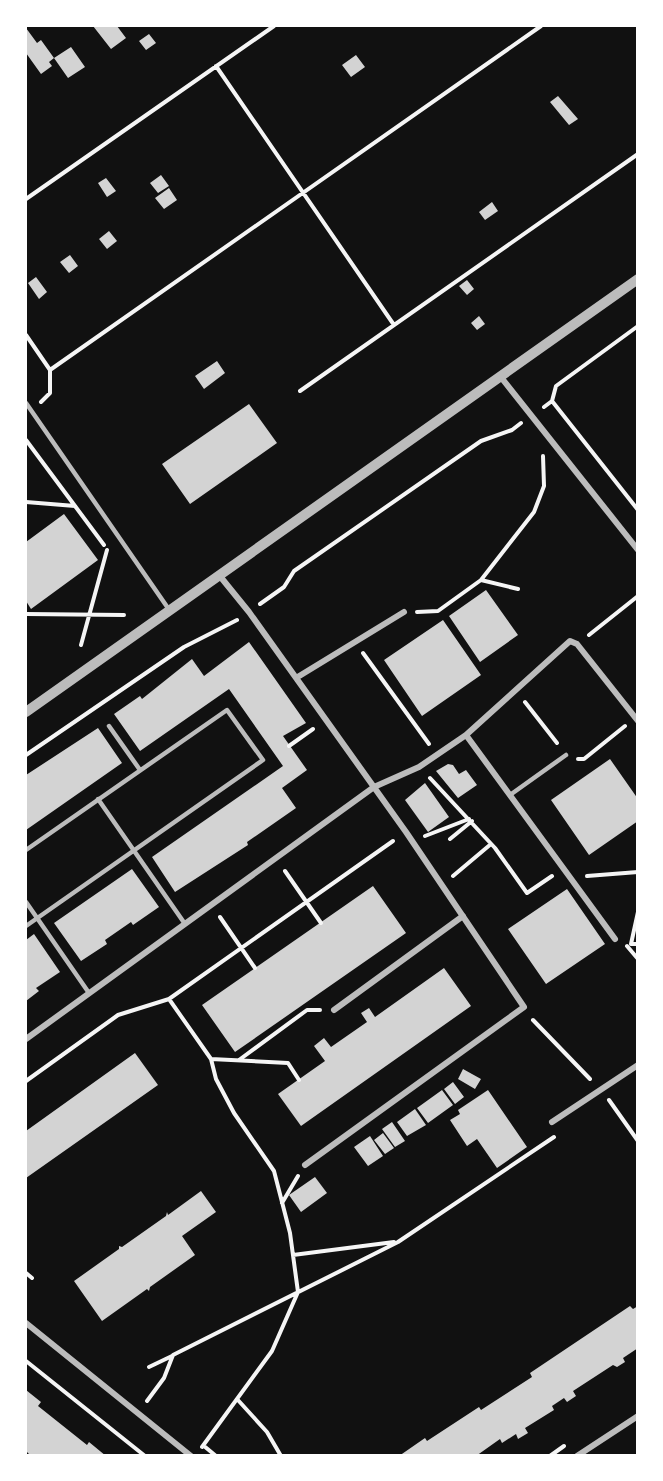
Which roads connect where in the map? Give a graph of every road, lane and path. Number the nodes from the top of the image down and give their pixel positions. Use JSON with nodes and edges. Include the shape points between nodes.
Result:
{"nodes":[{"id":1,"x":274,"y":26,"type":"edge"},
{"id":2,"x":542,"y":26,"type":"edge"},
{"id":3,"x":216,"y":66,"type":"junction"},
{"id":4,"x":638,"y":154,"type":"edge"},
{"id":5,"x":303,"y":193,"type":"junction"},
{"id":6,"x":26,"y":199,"type":"edge"},
{"id":7,"x":638,"y":279,"type":"edge"},
{"id":8,"x":394,"y":325,"type":"junction"},
{"id":9,"x":638,"y":326,"type":"edge"},
{"id":10,"x":26,"y":335,"type":"edge"},
{"id":11,"x":50,"y":370,"type":"junction"},
{"id":12,"x":500,"y":376,"type":"junction"},
{"id":13,"x":300,"y":391,"type":"dead end"},
{"id":14,"x":552,"y":400,"type":"junction"},
{"id":15,"x":40,"y":402,"type":"dead end"},
{"id":16,"x":26,"y":403,"type":"edge"},
{"id":17,"x":531,"y":416,"type":"junction"},
{"id":18,"x":542,"y":429,"type":"junction"},
{"id":19,"x":26,"y":440,"type":"edge"},
{"id":20,"x":26,"y":502,"type":"edge"},
{"id":21,"x":75,"y":506,"type":"junction"},
{"id":22,"x":638,"y":510,"type":"edge"},
{"id":23,"x":107,"y":550,"type":"junction"},
{"id":24,"x":638,"y":550,"type":"edge"},
{"id":25,"x":114,"y":559,"type":"dead end"},
{"id":26,"x":219,"y":575,"type":"junction"},
{"id":27,"x":481,"y":579,"type":"junction"},
{"id":28,"x":518,"y":590,"type":"dead end"},
{"id":29,"x":638,"y":596,"type":"edge"},
{"id":30,"x":170,"y":611,"type":"junction"},
{"id":31,"x":249,"y":612,"type":"junction"},
{"id":32,"x":404,"y":612,"type":"joint"},
{"id":33,"x":26,"y":614,"type":"edge"},
{"id":34,"x":89,"y":615,"type":"junction"},
{"id":35,"x":124,"y":615,"type":"dead end"},
{"id":36,"x":599,"y":627,"type":"dead end"},
{"id":37,"x":355,"y":642,"type":"junction"},
{"id":38,"x":81,"y":645,"type":"dead end"},
{"id":39,"x":296,"y":678,"type":"junction"},
{"id":40,"x":515,"y":689,"type":"junction"},
{"id":41,"x":26,"y":712,"type":"edge"},
{"id":42,"x":326,"y":719,"type":"junction"},
{"id":43,"x":636,"y":720,"type":"edge"},
{"id":44,"x":109,"y":726,"type":"dead end"},
{"id":45,"x":466,"y":735,"type":"junction"},
{"id":46,"x":289,"y":746,"type":"dead end"},
{"id":47,"x":436,"y":754,"type":"junction"},
{"id":48,"x":566,"y":754,"type":"junction"},
{"id":49,"x":26,"y":755,"type":"edge"},
{"id":50,"x":419,"y":767,"type":"junction"},
{"id":51,"x":140,"y":770,"type":"junction"},
{"id":52,"x":374,"y":787,"type":"junction"},
{"id":53,"x":510,"y":795,"type":"junction"},
{"id":54,"x":98,"y":799,"type":"junction"},
{"id":55,"x":470,"y":820,"type":"junction"},
{"id":56,"x":406,"y":832,"type":"junction"},
{"id":57,"x":450,"y":839,"type":"dead end"},
{"id":58,"x":412,"y":840,"type":"junction"},
{"id":59,"x":491,"y":844,"type":"junction"},
{"id":60,"x":26,"y":850,"type":"edge"},
{"id":61,"x":134,"y":850,"type":"junction"},
{"id":62,"x":276,"y":858,"type":"junction"},
{"id":63,"x":564,"y":868,"type":"junction"},
{"id":64,"x":638,"y":872,"type":"edge"},
{"id":65,"x":571,"y":877,"type":"junction"},
{"id":66,"x":442,"y":885,"type":"junction"},
{"id":67,"x":26,"y":902,"type":"edge"},
{"id":68,"x":306,"y":902,"type":"junction"},
{"id":69,"x":211,"y":904,"type":"junction"},
{"id":70,"x":638,"y":912,"type":"edge"},
{"id":71,"x":463,"y":916,"type":"junction"},
{"id":72,"x":37,"y":918,"type":"junction"},
{"id":73,"x":321,"y":922,"type":"dead end"},
{"id":74,"x":185,"y":924,"type":"junction"},
{"id":75,"x":26,"y":926,"type":"edge"},
{"id":76,"x":615,"y":939,"type":"dead end"},
{"id":77,"x":638,"y":944,"type":"edge"},
{"id":78,"x":628,"y":946,"type":"dead end"},
{"id":79,"x":241,"y":948,"type":"junction"},
{"id":80,"x":638,"y":959,"type":"edge"},
{"id":81,"x":255,"y":968,"type":"dead end"},
{"id":82,"x":89,"y":993,"type":"junction"},
{"id":83,"x":169,"y":999,"type":"junction"},
{"id":84,"x":524,"y":1007,"type":"junction"},
{"id":85,"x":334,"y":1010,"type":"joint"},
{"id":86,"x":26,"y":1039,"type":"edge"},
{"id":87,"x":211,"y":1059,"type":"junction"},
{"id":88,"x":238,"y":1060,"type":"junction"},
{"id":89,"x":638,"y":1065,"type":"edge"},
{"id":90,"x":299,"y":1080,"type":"dead end"},
{"id":91,"x":26,"y":1081,"type":"edge"},
{"id":92,"x":600,"y":1090,"type":"junction"},
{"id":93,"x":618,"y":1094,"type":"dead end"},
{"id":94,"x":609,"y":1101,"type":"junction"},
{"id":95,"x":599,"y":1107,"type":"dead end"},
{"id":96,"x":552,"y":1122,"type":"dead end"},
{"id":97,"x":560,"y":1133,"type":"dead end"},
{"id":98,"x":638,"y":1141,"type":"edge"},
{"id":99,"x":305,"y":1165,"type":"joint"},
{"id":100,"x":282,"y":1203,"type":"junction"},
{"id":101,"x":398,"y":1242,"type":"junction"},
{"id":102,"x":293,"y":1256,"type":"junction"},
{"id":103,"x":26,"y":1273,"type":"edge"},
{"id":104,"x":32,"y":1278,"type":"dead end"},
{"id":105,"x":298,"y":1292,"type":"junction"},
{"id":106,"x":26,"y":1323,"type":"edge"},
{"id":107,"x":173,"y":1355,"type":"junction"},
{"id":108,"x":26,"y":1361,"type":"edge"},
{"id":109,"x":149,"y":1367,"type":"dead end"},
{"id":110,"x":156,"y":1389,"type":"dead end"},
{"id":111,"x":237,"y":1399,"type":"junction"},
{"id":112,"x":638,"y":1416,"type":"edge"},
{"id":113,"x":211,"y":1433,"type":"dead end"},
{"id":114,"x":203,"y":1445,"type":"dead end"},
{"id":115,"x":144,"y":1455,"type":"edge"},
{"id":116,"x":192,"y":1455,"type":"edge"},
{"id":117,"x":216,"y":1455,"type":"edge"},
{"id":118,"x":281,"y":1455,"type":"edge"},
{"id":119,"x":577,"y":1455,"type":"edge"}],
"edges":[{"from":1,"to":3,"type":"path"},
{"from":2,"to":5,"type":"path"},
{"from":3,"to":5,"type":"path"},
{"from":3,"to":6,"type":"path"},
{"from":4,"to":8,"type":"path"},
{"from":5,"to":8,"type":"path"},
{"from":5,"to":11,"type":"path"},
{"from":7,"to":12,"type":"street"},
{"from":8,"to":13,"type":"path"},
{"from":9,"to":14,"type":"path","via":[[556,386]]},
{"from":10,"to":11,"type":"path"},
{"from":11,"to":15,"type":"path","via":[[50,393]]},
{"from":12,"to":17,"type":"street"},
{"from":12,"to":26,"type":"street"},
{"from":14,"to":17,"type":"path"},
{"from":14,"to":22,"type":"path"},
{"from":16,"to":30,"type":"lane"},
{"from":17,"to":18,"type":"street"},
{"from":17,"to":31,"type":"path","via":[[512,430],[481,441],[294,571],[284,587]]},
{"from":18,"to":24,"type":"street"},
{"from":18,"to":27,"type":"path","via":[[544,486],[534,512]]},
{"from":19,"to":21,"type":"path"},
{"from":20,"to":21,"type":"path"},
{"from":21,"to":23,"type":"path"},
{"from":23,"to":25,"type":"path"},
{"from":23,"to":34,"type":"path"},
{"from":26,"to":30,"type":"street"},
{"from":26,"to":31,"type":"street"},
{"from":27,"to":28,"type":"path"},
{"from":27,"to":32,"type":"path","via":[[438,611]]},
{"from":29,"to":36,"type":"path"},
{"from":30,"to":41,"type":"street"},
{"from":31,"to":39,"type":"street"},
{"from":31,"to":49,"type":"path","via":[[184,647]]},
{"from":32,"to":37,"type":"street"},
{"from":33,"to":34,"type":"path"},
{"from":34,"to":35,"type":"path"},
{"from":34,"to":38,"type":"path"},
{"from":37,"to":39,"type":"street"},
{"from":37,"to":47,"type":"path"},
{"from":39,"to":42,"type":"street"},
{"from":40,"to":43,"type":"street","via":[[570,641],[577,644]]},
{"from":40,"to":45,"type":"street"},
{"from":40,"to":48,"type":"path"},
{"from":42,"to":46,"type":"path"},
{"from":42,"to":52,"type":"street"},
{"from":43,"to":48,"type":"path","via":[[584,759],[570,759]]},
{"from":44,"to":51,"type":"lane"},
{"from":45,"to":47,"type":"street"},
{"from":45,"to":53,"type":"street"},
{"from":47,"to":50,"type":"street"},
{"from":48,"to":53,"type":"lane"},
{"from":50,"to":52,"type":"street"},
{"from":50,"to":55,"type":"path"},
{"from":51,"to":54,"type":"lane"},
{"from":51,"to":61,"type":"lane","via":[[227,710],[263,760]]},
{"from":52,"to":56,"type":"street"},
{"from":52,"to":62,"type":"street"},
{"from":53,"to":63,"type":"street"},
{"from":54,"to":60,"type":"lane"},
{"from":54,"to":61,"type":"lane"},
{"from":55,"to":57,"type":"path"},
{"from":55,"to":58,"type":"path"},
{"from":55,"to":59,"type":"path"},
{"from":56,"to":58,"type":"street"},
{"from":56,"to":68,"type":"path"},
{"from":58,"to":66,"type":"street"},
{"from":59,"to":63,"type":"path","via":[[527,893]]},
{"from":59,"to":66,"type":"path"},
{"from":61,"to":72,"type":"lane"},
{"from":61,"to":74,"type":"lane"},
{"from":62,"to":68,"type":"path"},
{"from":62,"to":69,"type":"street"},
{"from":63,"to":65,"type":"street"},
{"from":64,"to":65,"type":"path"},
{"from":65,"to":76,"type":"street"},
{"from":66,"to":71,"type":"street"},
{"from":67,"to":72,"type":"lane"},
{"from":68,"to":73,"type":"path"},
{"from":68,"to":79,"type":"path"},
{"from":69,"to":74,"type":"street"},
{"from":69,"to":79,"type":"path"},
{"from":70,"to":77,"type":"path","via":[[631,944]]},
{"from":71,"to":84,"type":"street"},
{"from":71,"to":85,"type":"street"},
{"from":72,"to":75,"type":"lane"},
{"from":72,"to":82,"type":"lane"},
{"from":74,"to":82,"type":"street"},
{"from":78,"to":80,"type":"path"},
{"from":79,"to":81,"type":"path"},
{"from":79,"to":83,"type":"path"},
{"from":82,"to":86,"type":"street"},
{"from":83,"to":87,"type":"path"},
{"from":83,"to":91,"type":"path","via":[[118,1015]]},
{"from":84,"to":92,"type":"path","via":[[538,1028]]},
{"from":84,"to":99,"type":"street"},
{"from":85,"to":88,"type":"path","via":[[308,1010]]},
{"from":87,"to":88,"type":"path"},
{"from":87,"to":100,"type":"path","via":[[234,1113],[274,1171]]},
{"from":88,"to":90,"type":"path","via":[[288,1063]]},
{"from":89,"to":92,"type":"street"},
{"from":92,"to":94,"type":"path"},
{"from":92,"to":96,"type":"street"},
{"from":93,"to":94,"type":"path"},
{"from":94,"to":95,"type":"path"},
{"from":94,"to":98,"type":"path"},
{"from":97,"to":101,"type":"path"},
{"from":99,"to":100,"type":"path"},
{"from":100,"to":102,"type":"path"},
{"from":101,"to":102,"type":"path"},
{"from":101,"to":105,"type":"path"},
{"from":102,"to":105,"type":"path"},
{"from":103,"to":104,"type":"path"},
{"from":105,"to":107,"type":"path"},
{"from":105,"to":111,"type":"path","via":[[272,1351]]},
{"from":106,"to":116,"type":"street"},
{"from":107,"to":109,"type":"path"},
{"from":107,"to":110,"type":"path"},
{"from":108,"to":115,"type":"path"},
{"from":111,"to":113,"type":"path"},
{"from":111,"to":118,"type":"path","via":[[267,1432]]},
{"from":112,"to":119,"type":"street"},
{"from":114,"to":117,"type":"path"}]}
